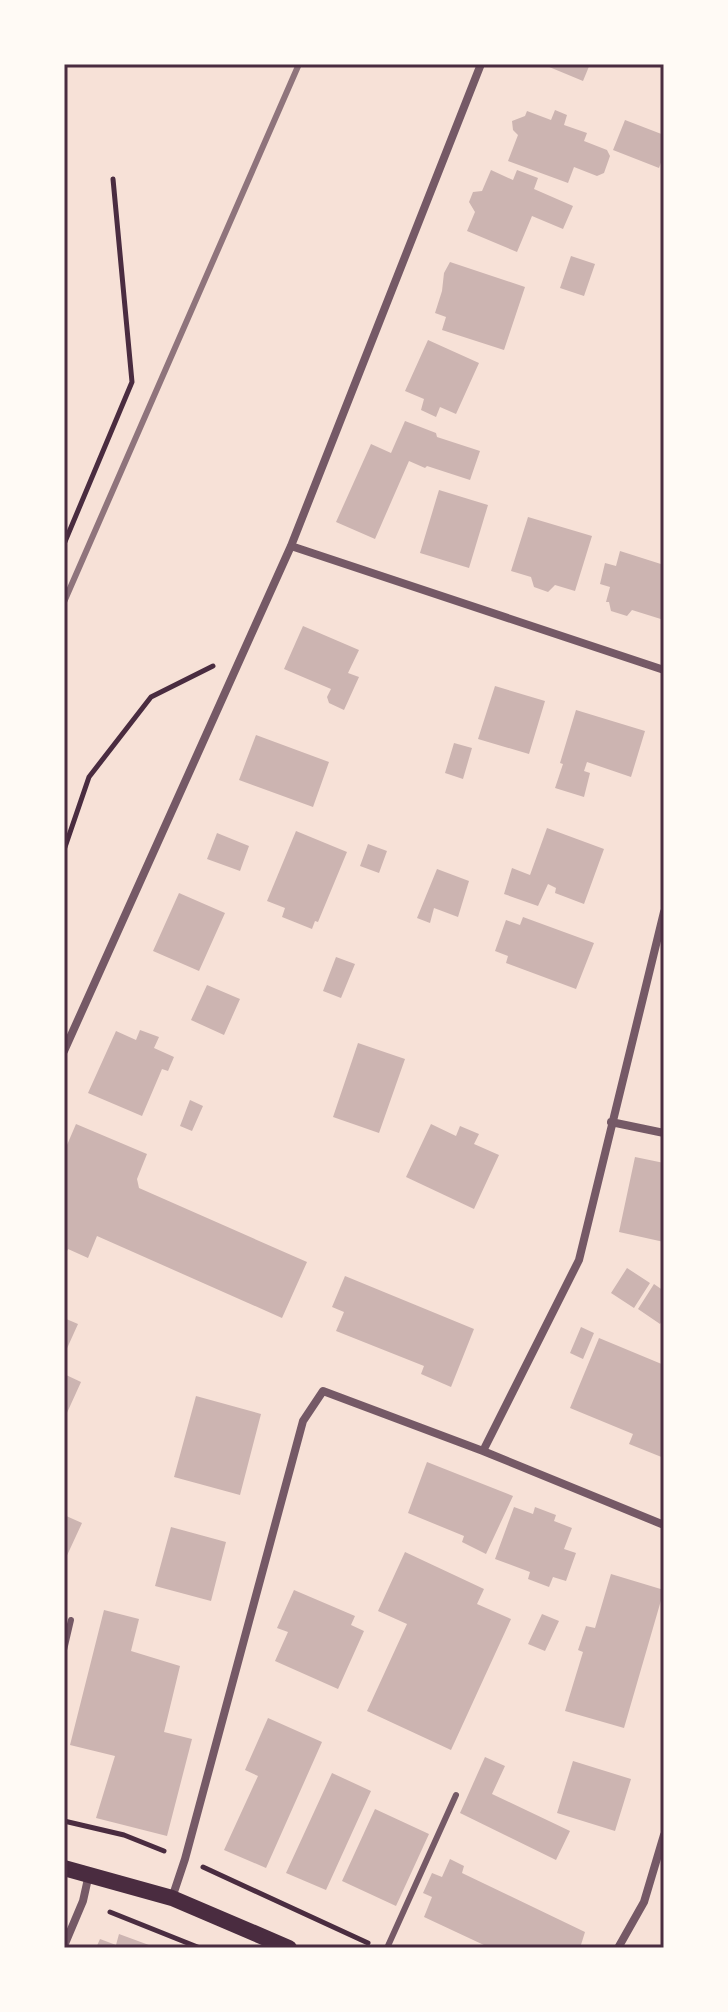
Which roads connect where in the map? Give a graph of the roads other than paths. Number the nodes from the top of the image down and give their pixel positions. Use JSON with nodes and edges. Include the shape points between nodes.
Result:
{"nodes":[{"id":1,"x":481,"y":64,"type":"edge"},
{"id":2,"x":291,"y":546,"type":"junction"},
{"id":3,"x":664,"y":670,"type":"edge"},
{"id":4,"x":664,"y":912,"type":"edge"},
{"id":5,"x":64,"y":1051,"type":"edge"},
{"id":6,"x":611,"y":1122,"type":"junction"},
{"id":7,"x":664,"y":1133,"type":"edge"},
{"id":8,"x":483,"y":1451,"type":"junction"},
{"id":9,"x":664,"y":1525,"type":"edge"},
{"id":10,"x":71,"y":1620,"type":"dead end"},
{"id":11,"x":64,"y":1650,"type":"edge"},
{"id":12,"x":456,"y":1795,"type":"dead end"},
{"id":13,"x":664,"y":1835,"type":"edge"},
{"id":14,"x":64,"y":1868,"type":"edge"},
{"id":15,"x":89,"y":1874,"type":"junction"},
{"id":16,"x":172,"y":1898,"type":"junction"},
{"id":17,"x":64,"y":1946,"type":"edge"},
{"id":18,"x":278,"y":1946,"type":"edge"},
{"id":19,"x":387,"y":1948,"type":"edge"},
{"id":20,"x":618,"y":1948,"type":"edge"}],
"edges":[{"from":1,"to":2,"type":"street"},
{"from":2,"to":3,"type":"street"},
{"from":2,"to":5,"type":"street"},
{"from":4,"to":6,"type":"street"},
{"from":6,"to":7,"type":"street"},
{"from":6,"to":8,"type":"street","via":[[579,1260]]},
{"from":8,"to":9,"type":"street"},
{"from":8,"to":16,"type":"street","via":[[323,1391],[303,1421]]},
{"from":10,"to":11,"type":"lane"},
{"from":12,"to":19,"type":"lane"},
{"from":13,"to":20,"type":"street","via":[[644,1902]]},
{"from":14,"to":15,"type":"main road"},
{"from":15,"to":16,"type":"main road"},
{"from":15,"to":17,"type":"street"},
{"from":16,"to":18,"type":"main road"}]}
